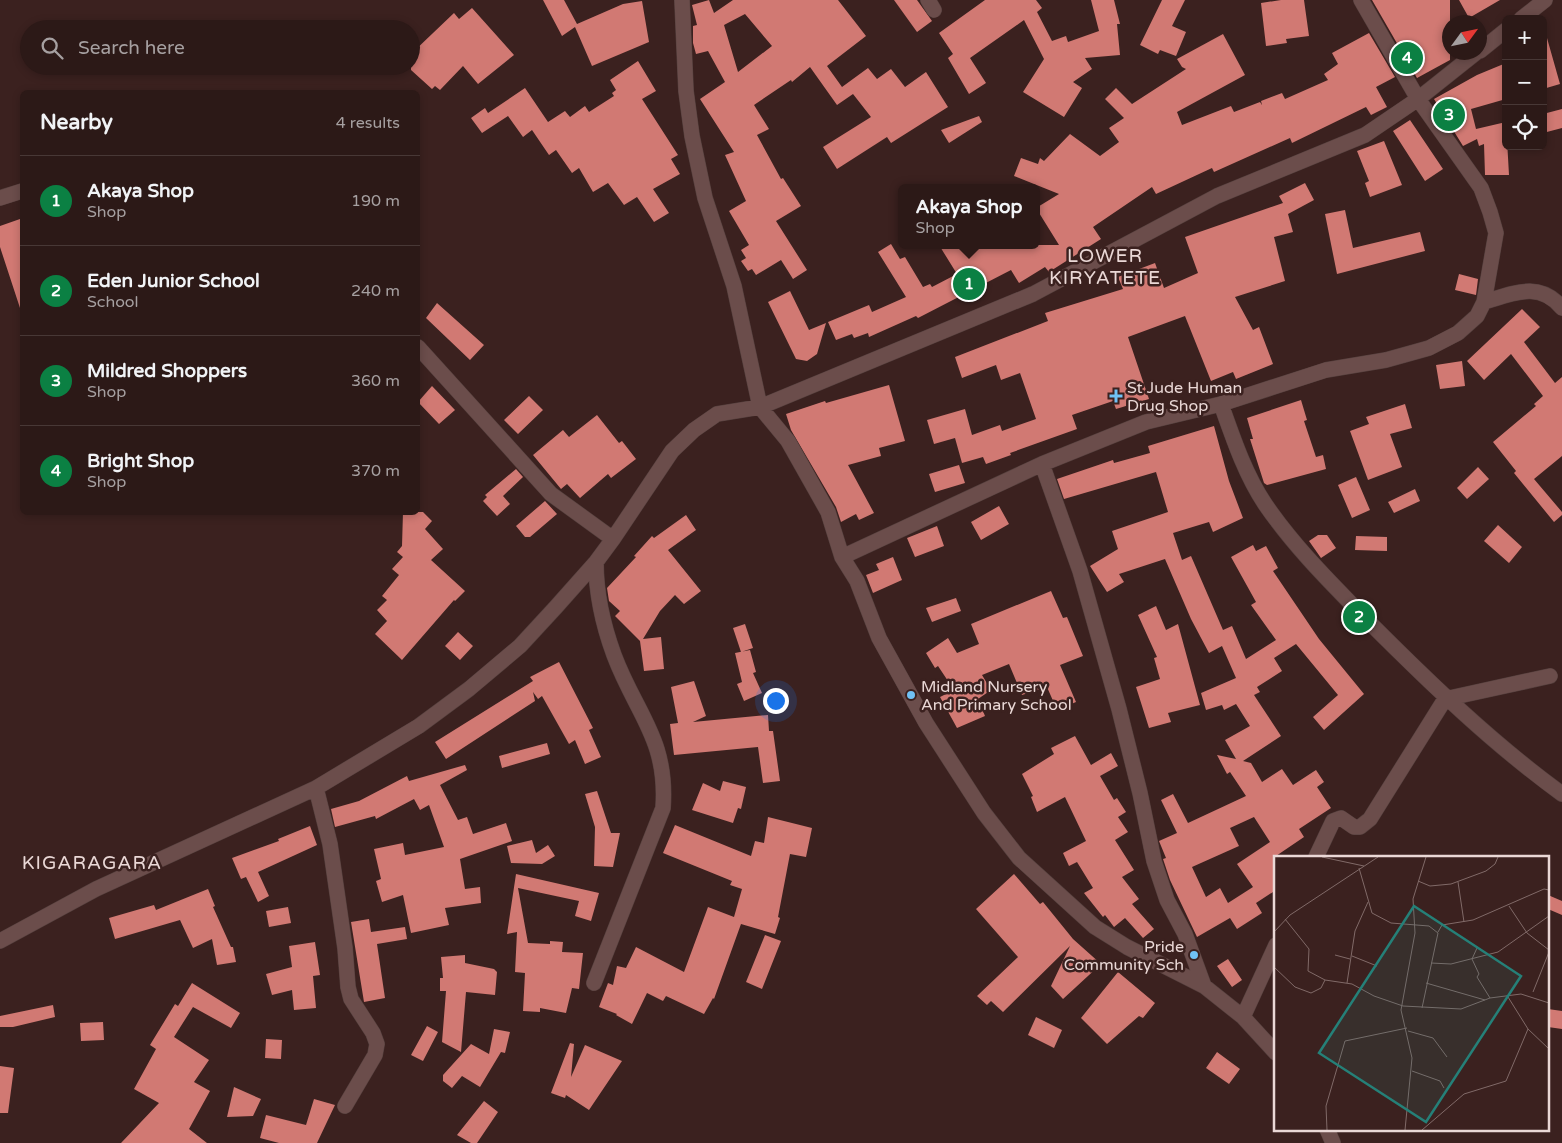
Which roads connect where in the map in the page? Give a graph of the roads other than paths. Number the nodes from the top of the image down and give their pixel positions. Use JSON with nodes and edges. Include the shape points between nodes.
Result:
{"nodes":[{"id":1,"x":682,"y":0,"type":"edge"},
{"id":2,"x":1362,"y":0,"type":"edge"},
{"id":3,"x":1545,"y":0,"type":"edge"},
{"id":4,"x":1525,"y":15,"type":"edge"},
{"id":5,"x":1502,"y":33,"type":"edge"},
{"id":6,"x":1487,"y":45,"type":"edge"},
{"id":7,"x":1468,"y":60,"type":"edge"},
{"id":8,"x":1418,"y":98,"type":"junction"},
{"id":9,"x":20,"y":192,"type":"edge"},
{"id":10,"x":0,"y":198,"type":"edge"},
{"id":11,"x":1484,"y":302,"type":"junction"},
{"id":12,"x":1562,"y":308,"type":"edge"},
{"id":13,"x":420,"y":349,"type":"edge"},
{"id":14,"x":1221,"y":404,"type":"junction"},
{"id":15,"x":760,"y":406,"type":"junction"},
{"id":16,"x":1042,"y":464,"type":"junction"},
{"id":17,"x":613,"y":539,"type":"junction"},
{"id":18,"x":842,"y":557,"type":"junction"},
{"id":19,"x":596,"y":562,"type":"junction"},
{"id":20,"x":1550,"y":676,"type":"dead end"},
{"id":21,"x":1445,"y":699,"type":"junction"},
{"id":22,"x":316,"y":788,"type":"junction"},
{"id":23,"x":1562,"y":794,"type":"edge"},
{"id":24,"x":1316,"y":856,"type":"edge"},
{"id":25,"x":0,"y":941,"type":"edge"},
{"id":26,"x":1274,"y":949,"type":"edge"},
{"id":27,"x":594,"y":983,"type":"dead end"},
{"id":28,"x":1204,"y":986,"type":"junction"},
{"id":29,"x":1243,"y":1017,"type":"junction"},
{"id":30,"x":1274,"y":1051,"type":"edge"},
{"id":31,"x":345,"y":1106,"type":"dead end"},
{"id":32,"x":1327,"y":1130,"type":"edge"},
{"id":33,"x":1333,"y":1143,"type":"edge"}],
"edges":[{"from":1,"to":15,"type":"street","via":[[686,91],[692,136],[706,198],[734,286]]},
{"from":2,"to":8,"type":"street"},
{"from":3,"to":4,"type":"street"},
{"from":5,"to":6,"type":"street"},
{"from":7,"to":8,"type":"street"},
{"from":8,"to":11,"type":"street","via":[[1480,188],[1490,212],[1496,233]]},
{"from":8,"to":15,"type":"street","via":[[1365,135],[1217,196],[1033,294]]},
{"from":9,"to":10,"type":"street"},
{"from":11,"to":12,"type":"street","via":[[1525,290],[1543,293]]},
{"from":11,"to":14,"type":"street","via":[[1476,316],[1458,333],[1430,348],[1386,360],[1326,370]]},
{"from":13,"to":17,"type":"street","via":[[551,494]]},
{"from":14,"to":16,"type":"street","via":[[1146,422]]},
{"from":14,"to":21,"type":"street","via":[[1237,449],[1270,510],[1308,560]]},
{"from":15,"to":17,"type":"street","via":[[718,414],[694,430],[672,451]]},
{"from":15,"to":18,"type":"street","via":[[788,441],[828,512]]},
{"from":16,"to":18,"type":"street"},
{"from":16,"to":28,"type":"street","via":[[1080,571],[1119,708],[1154,861]]},
{"from":17,"to":19,"type":"street"},
{"from":18,"to":28,"type":"street","via":[[857,581],[879,638],[926,723],[984,813],[1019,858],[1095,927]]},
{"from":19,"to":22,"type":"street","via":[[520,646],[470,689],[419,726]]},
{"from":19,"to":27,"type":"street","via":[[596,592],[614,656],[648,722],[663,765],[665,785],[663,808]]},
{"from":20,"to":21,"type":"street"},
{"from":21,"to":23,"type":"street"},
{"from":21,"to":24,"type":"street","via":[[1370,819],[1360,827],[1354,827],[1341,818],[1333,821]]},
{"from":22,"to":25,"type":"street","via":[[96,889]]},
{"from":22,"to":31,"type":"street","via":[[330,844],[348,987],[377,1044]]},
{"from":26,"to":29,"type":"street"},
{"from":28,"to":29,"type":"street"},
{"from":29,"to":30,"type":"street"},
{"from":32,"to":33,"type":"street"}]}
